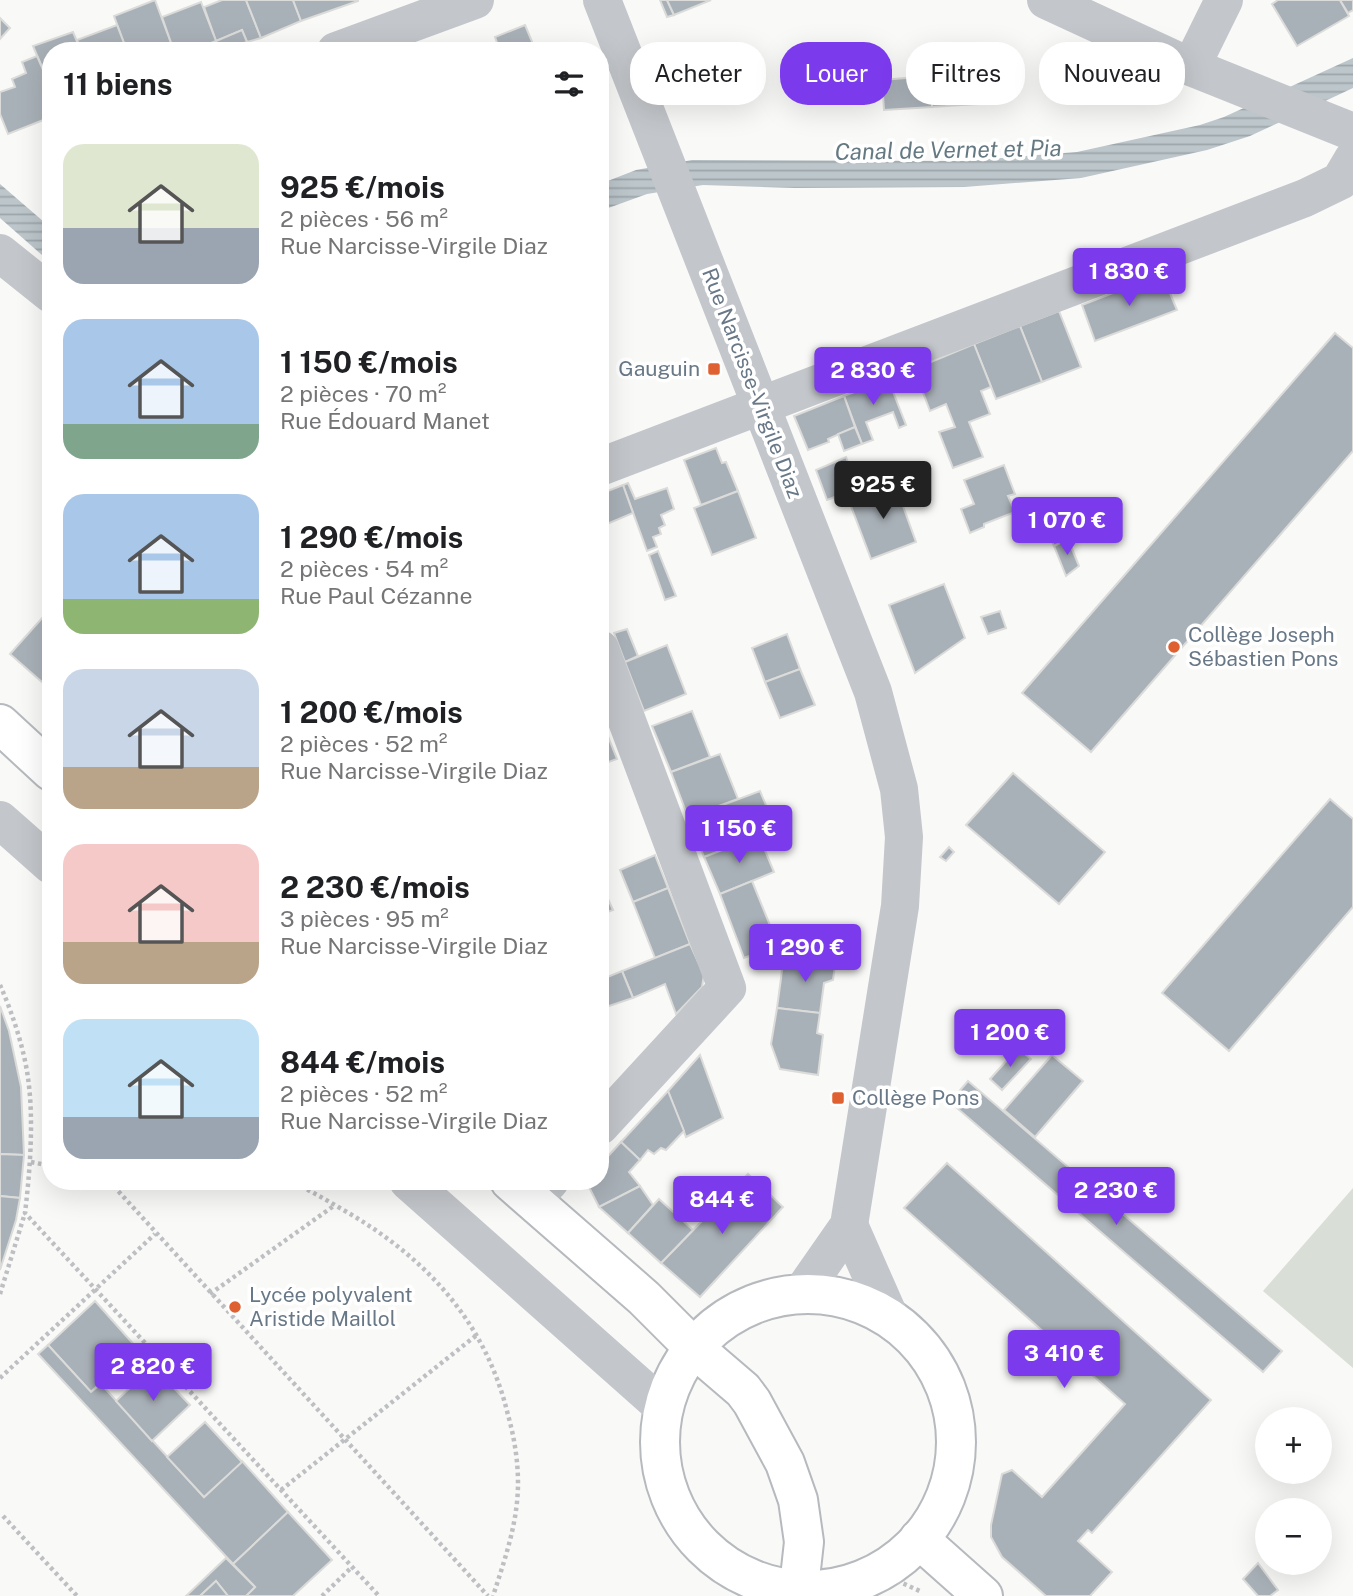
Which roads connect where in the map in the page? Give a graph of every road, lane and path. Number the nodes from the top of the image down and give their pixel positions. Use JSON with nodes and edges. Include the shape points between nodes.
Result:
{"nodes":[{"id":1,"x":475,"y":0,"type":"edge"},
{"id":2,"x":602,"y":0,"type":"edge"},
{"id":3,"x":1046,"y":0,"type":"edge"},
{"id":4,"x":1224,"y":0,"type":"edge"},
{"id":5,"x":403,"y":12,"type":"edge"},
{"id":6,"x":351,"y":42,"type":"edge"},
{"id":7,"x":1191,"y":67,"type":"junction"},
{"id":8,"x":1353,"y":132,"type":"edge"},
{"id":9,"x":1353,"y":159,"type":"edge"},
{"id":10,"x":0,"y":253,"type":"edge"},
{"id":11,"x":42,"y":287,"type":"edge"},
{"id":12,"x":762,"y":407,"type":"junction"},
{"id":13,"x":609,"y":464,"type":"edge"},
{"id":14,"x":609,"y":673,"type":"edge"},
{"id":15,"x":5,"y":737,"type":"edge"},
{"id":16,"x":42,"y":764,"type":"edge"},
{"id":17,"x":0,"y":820,"type":"edge"},
{"id":18,"x":42,"y":857,"type":"edge"},
{"id":19,"x":0,"y":985,"type":"edge"},
{"id":20,"x":609,"y":1116,"type":"edge"},
{"id":21,"x":31,"y":1162,"type":"junction"},
{"id":22,"x":42,"y":1164,"type":"edge"},
{"id":23,"x":117,"y":1190,"type":"edge"},
{"id":24,"x":306,"y":1190,"type":"edge"},
{"id":25,"x":418,"y":1190,"type":"edge"},
{"id":26,"x":533,"y":1190,"type":"edge"},
{"id":27,"x":335,"y":1205,"type":"junction"},
{"id":28,"x":25,"y":1213,"type":"junction"},
{"id":29,"x":849,"y":1225,"type":"junction"},
{"id":30,"x":155,"y":1234,"type":"junction"},
{"id":31,"x":95,"y":1289,"type":"junction"},
{"id":32,"x":0,"y":1294,"type":"edge"},
{"id":33,"x":210,"y":1294,"type":"junction"},
{"id":34,"x":801,"y":1294,"type":"junction"},
{"id":35,"x":890,"y":1318,"type":"junction"},
{"id":36,"x":478,"y":1334,"type":"junction"},
{"id":37,"x":694,"y":1348,"type":"junction"},
{"id":38,"x":0,"y":1378,"type":"edge"},
{"id":39,"x":664,"y":1408,"type":"junction"},
{"id":40,"x":344,"y":1439,"type":"junction"},
{"id":41,"x":281,"y":1490,"type":"junction"},
{"id":42,"x":4,"y":1516,"type":"dead end"},
{"id":43,"x":919,"y":1539,"type":"junction"},
{"id":44,"x":352,"y":1567,"type":"junction"},
{"id":45,"x":878,"y":1572,"type":"junction"},
{"id":46,"x":798,"y":1593,"type":"edge"},
{"id":47,"x":77,"y":1596,"type":"edge"},
{"id":48,"x":322,"y":1596,"type":"edge"},
{"id":49,"x":379,"y":1596,"type":"edge"},
{"id":50,"x":490,"y":1596,"type":"edge"},
{"id":51,"x":931,"y":1596,"type":"edge"},
{"id":52,"x":983,"y":1596,"type":"edge"}],
"edges":[{"from":1,"to":5,"type":"street"},
{"from":2,"to":12,"type":"street","name":"Rue Narcisse-Virgile Diaz"},
{"from":3,"to":7,"type":"street"},
{"from":4,"to":7,"type":"street"},
{"from":5,"to":6,"type":"street"},
{"from":7,"to":8,"type":"street"},
{"from":9,"to":12,"type":"street","via":[[1340,181],[1305,198]]},
{"from":10,"to":11,"type":"street"},
{"from":12,"to":13,"type":"street"},
{"from":12,"to":29,"type":"street","name":"Rue Narcisse-Virgile Diaz","via":[[873,692],[899,789],[904,837],[900,906]]},
{"from":14,"to":20,"type":"street","via":[[727,988]]},
{"from":15,"to":16,"type":"main road"},
{"from":17,"to":18,"type":"street"},
{"from":19,"to":21,"type":"path","via":[[28,1078]]},
{"from":21,"to":22,"type":"path"},
{"from":21,"to":28,"type":"path"},
{"from":23,"to":30,"type":"path"},
{"from":24,"to":27,"type":"path"},
{"from":25,"to":39,"type":"street"},
{"from":26,"to":37,"type":"main road"},
{"from":27,"to":33,"type":"path"},
{"from":27,"to":36,"type":"path","via":[[418,1262]]},
{"from":28,"to":31,"type":"path"},
{"from":28,"to":32,"type":"path"},
{"from":29,"to":34,"type":"street","name":"Rue Narcisse-Virgile Diaz"},
{"from":29,"to":35,"type":"street"},
{"from":30,"to":31,"type":"path"},
{"from":30,"to":33,"type":"path"},
{"from":31,"to":38,"type":"path"},
{"from":31,"to":41,"type":"path"},
{"from":33,"to":40,"type":"path"},
{"from":34,"to":35,"type":"main road","via":[[853,1300]]},
{"from":34,"to":37,"type":"main road","via":[[754,1304],[716,1326]]},
{"from":35,"to":43,"type":"main road","via":[[928,1354],[953,1407],[956,1442],[952,1476],[943,1503]]},
{"from":36,"to":40,"type":"path"},
{"from":36,"to":50,"type":"path","via":[[501,1383],[514,1437],[518,1482],[513,1532]]},
{"from":37,"to":39,"type":"main road","via":[[669,1390]]},
{"from":37,"to":46,"type":"main road","via":[[743,1390],[785,1463],[798,1500],[804,1542]]},
{"from":39,"to":46,"type":"main road","via":[[659,1440],[662,1466],[668,1492],[693,1536],[741,1574]]},
{"from":40,"to":41,"type":"path"},
{"from":40,"to":50,"type":"path"},
{"from":41,"to":44,"type":"path"},
{"from":42,"to":47,"type":"path"},
{"from":43,"to":45,"type":"main road"},
{"from":43,"to":52,"type":"main road"},
{"from":44,"to":48,"type":"path"},
{"from":44,"to":49,"type":"path"},
{"from":45,"to":46,"type":"main road","via":[[853,1583]]},
{"from":45,"to":51,"type":"path"}]}
